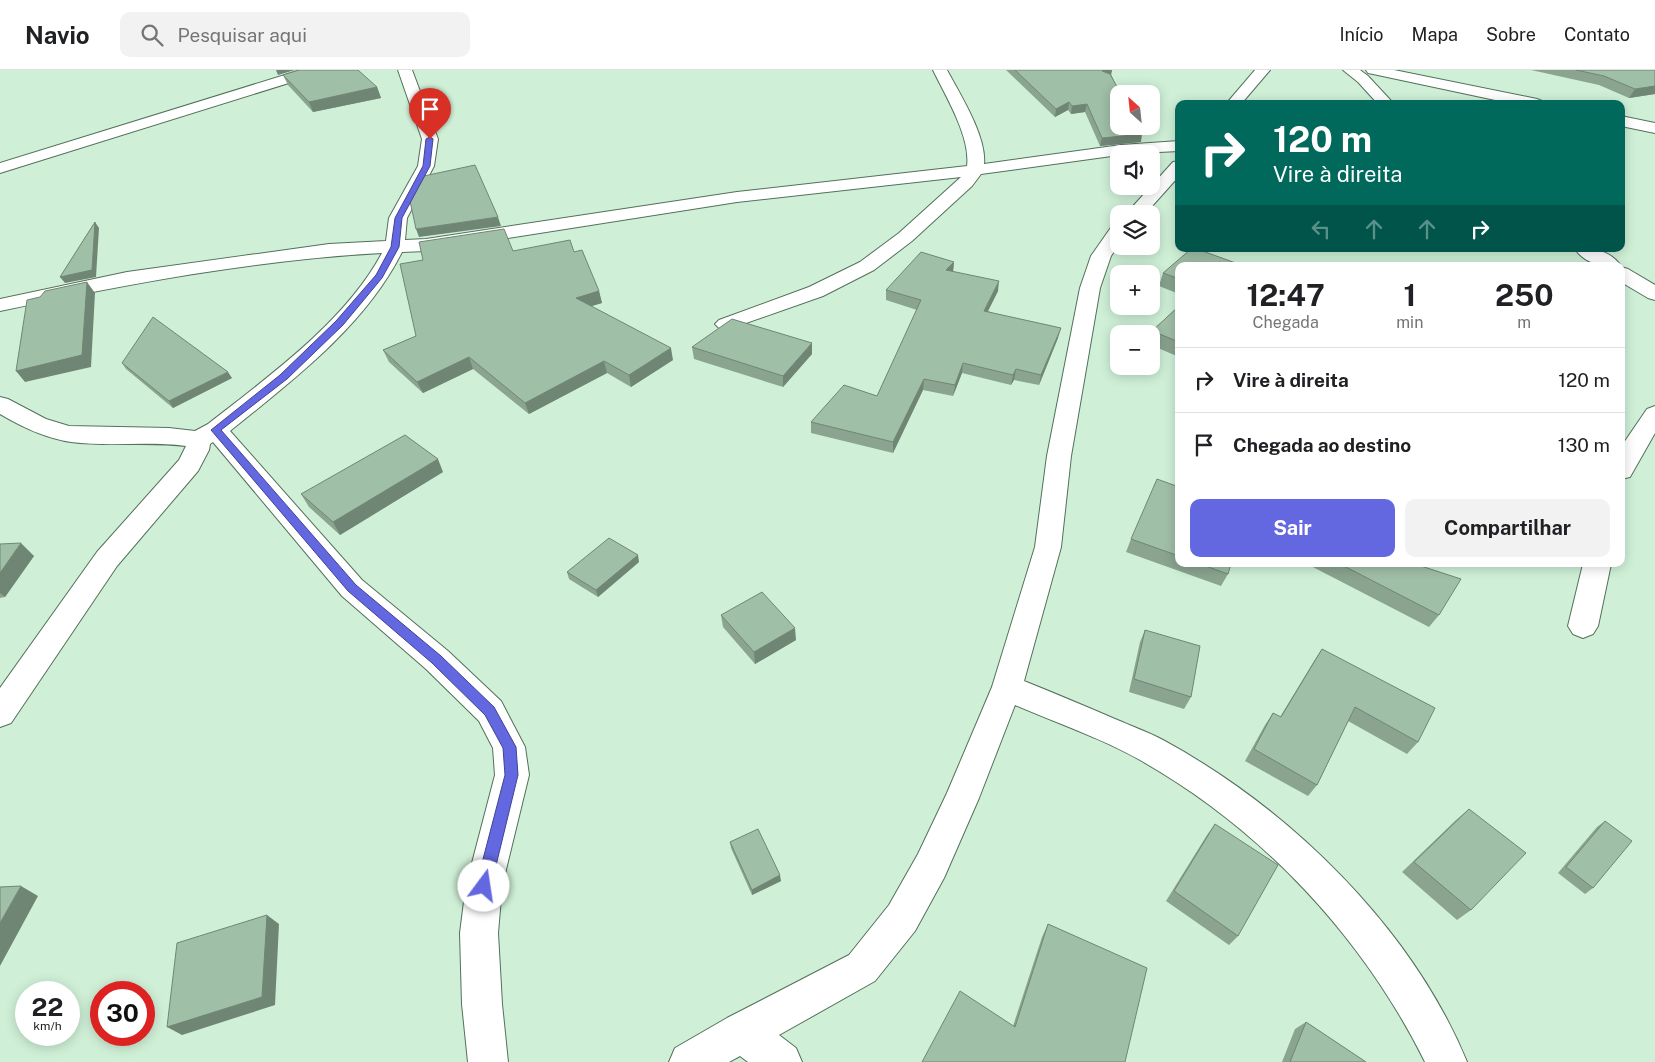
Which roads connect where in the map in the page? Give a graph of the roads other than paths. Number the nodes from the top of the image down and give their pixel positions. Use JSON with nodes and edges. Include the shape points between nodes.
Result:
{"nodes":[{"id":1,"x":316,"y":70,"type":"edge"},
{"id":2,"x":405,"y":70,"type":"edge"},
{"id":3,"x":940,"y":70,"type":"edge"},
{"id":4,"x":1263,"y":70,"type":"edge"},
{"id":5,"x":1350,"y":70,"type":"edge"},
{"id":6,"x":1373,"y":70,"type":"edge"},
{"id":7,"x":1237,"y":100,"type":"edge"},
{"id":8,"x":1383,"y":100,"type":"edge"},
{"id":9,"x":1518,"y":100,"type":"edge"},
{"id":10,"x":1625,"y":122,"type":"edge"},
{"id":11,"x":1655,"y":128,"type":"edge"},
{"id":12,"x":1175,"y":146,"type":"edge"},
{"id":13,"x":0,"y":168,"type":"edge"},
{"id":14,"x":975,"y":170,"type":"junction"},
{"id":15,"x":1175,"y":170,"type":"edge"},
{"id":16,"x":1142,"y":205,"type":"edge"},
{"id":17,"x":1110,"y":243,"type":"edge"},
{"id":18,"x":395,"y":247,"type":"junction"},
{"id":19,"x":1590,"y":252,"type":"edge"},
{"id":20,"x":1605,"y":262,"type":"edge"},
{"id":21,"x":1625,"y":275,"type":"edge"},
{"id":22,"x":1655,"y":294,"type":"edge"},
{"id":23,"x":0,"y":305,"type":"edge"},
{"id":24,"x":726,"y":324,"type":"edge"},
{"id":25,"x":0,"y":404,"type":"edge"},
{"id":26,"x":1655,"y":414,"type":"edge"},
{"id":27,"x":207,"y":435,"type":"junction"},
{"id":28,"x":1625,"y":463,"type":"edge"},
{"id":29,"x":1596,"y":567,"type":"edge"},
{"id":30,"x":1583,"y":626,"type":"dead end"},
{"id":31,"x":1007,"y":687,"type":"junction"},
{"id":32,"x":0,"y":713,"type":"edge"},
{"id":33,"x":741,"y":1032,"type":"junction"},
{"id":34,"x":488,"y":1062,"type":"edge"},
{"id":35,"x":689,"y":1062,"type":"edge"},
{"id":36,"x":782,"y":1062,"type":"edge"},
{"id":37,"x":1447,"y":1062,"type":"edge"}],
"edges":[{"from":1,"to":13,"type":"street"},
{"from":2,"to":18,"type":"street","via":[[430,139],[426,166],[398,218]]},
{"from":3,"to":14,"type":"street","via":[[977,154]]},
{"from":4,"to":7,"type":"street"},
{"from":5,"to":8,"type":"street"},
{"from":6,"to":9,"type":"street"},
{"from":10,"to":11,"type":"street"},
{"from":12,"to":14,"type":"street","via":[[1121,150]]},
{"from":14,"to":18,"type":"street","via":[[737,197],[426,245]]},
{"from":14,"to":24,"type":"street","via":[[932,213],[868,266],[835,284]]},
{"from":15,"to":16,"type":"street"},
{"from":17,"to":31,"type":"street","via":[[1101,256],[1090,288],[1059,456],[1048,547]]},
{"from":18,"to":23,"type":"street","via":[[328,250],[127,278]]},
{"from":18,"to":27,"type":"street","via":[[380,276],[340,323],[283,377]]},
{"from":19,"to":20,"type":"street"},
{"from":21,"to":22,"type":"street"},
{"from":25,"to":27,"type":"street","via":[[40,426],[78,435]]},
{"from":26,"to":28,"type":"street"},
{"from":27,"to":32,"type":"street","via":[[190,465],[107,559]]},
{"from":27,"to":34,"type":"street","via":[[352,588],[437,660],[490,711],[509,747],[512,775],[484,886],[479,933]]},
{"from":29,"to":30,"type":"street"},
{"from":31,"to":33,"type":"street","via":[[962,798],[931,866],[902,918],[862,968]]},
{"from":31,"to":37,"type":"street","via":[[1153,750],[1220,793],[1272,833],[1340,903],[1397,973]]},
{"from":33,"to":35,"type":"street"},
{"from":33,"to":36,"type":"street"}]}
